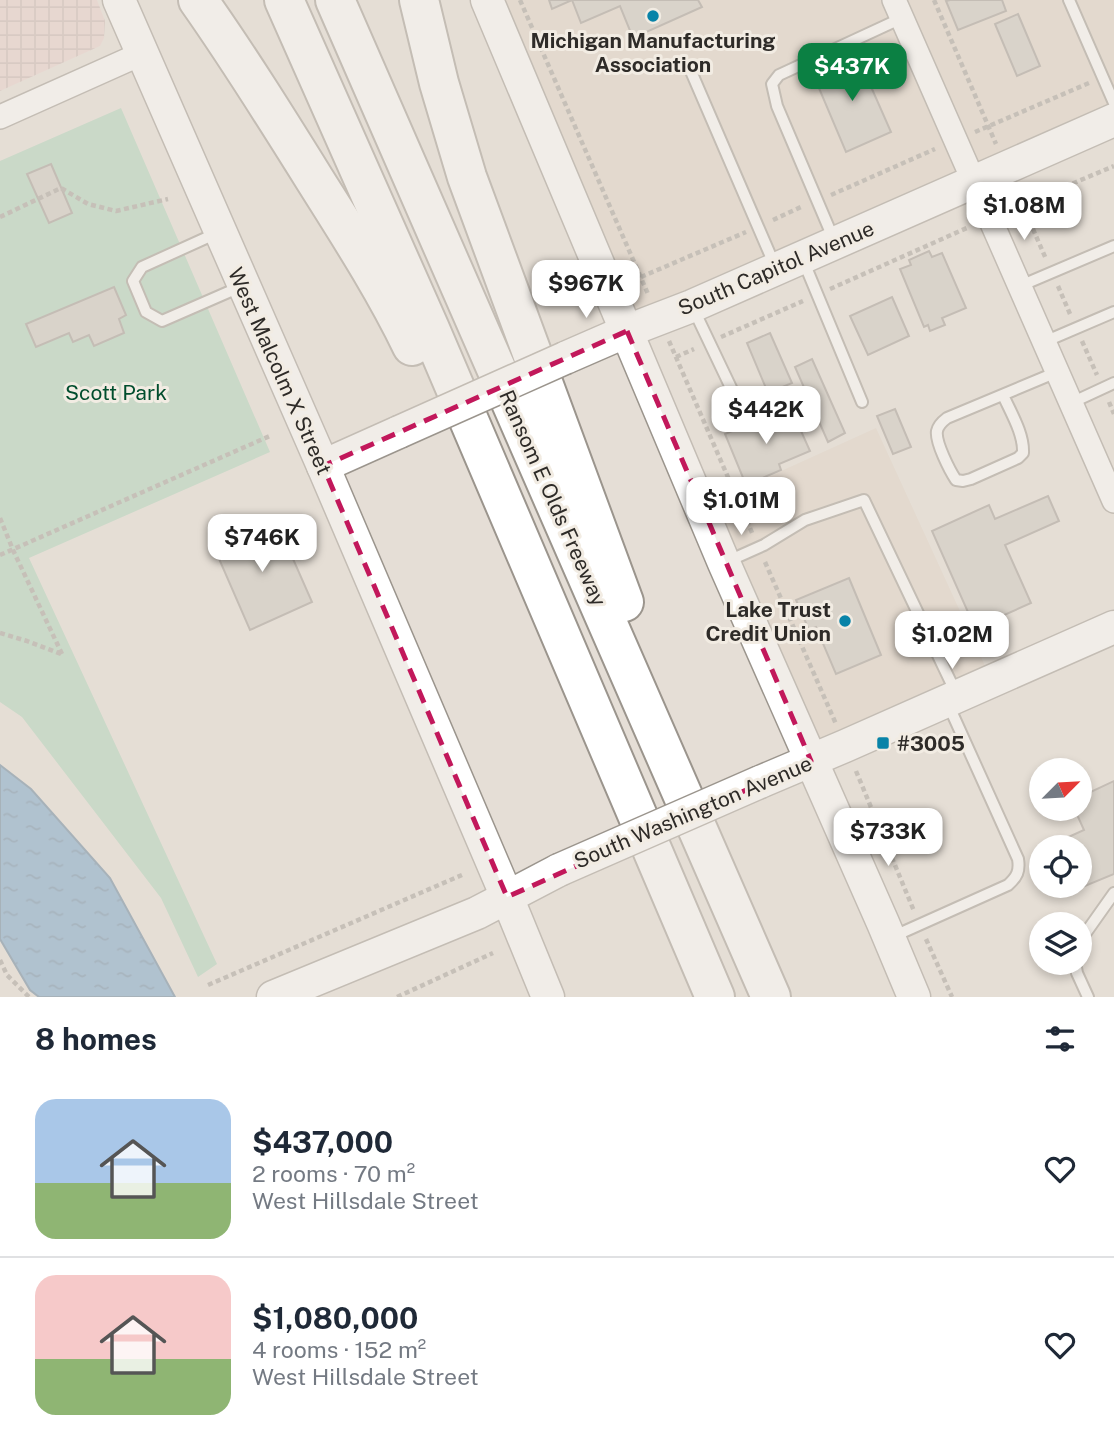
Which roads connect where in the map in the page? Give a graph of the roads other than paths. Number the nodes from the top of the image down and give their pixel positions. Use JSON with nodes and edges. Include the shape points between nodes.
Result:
{"nodes":[{"id":1,"x":119,"y":0,"type":"edge"},
{"id":2,"x":198,"y":0,"type":"edge"},
{"id":3,"x":285,"y":0,"type":"edge"},
{"id":4,"x":335,"y":0,"type":"edge"},
{"id":5,"x":419,"y":0,"type":"edge"},
{"id":6,"x":487,"y":0,"type":"edge"},
{"id":7,"x":1069,"y":0,"type":"edge"},
{"id":8,"x":898,"y":9,"type":"edge"},
{"id":9,"x":143,"y":53,"type":"junction"},
{"id":10,"x":690,"y":69,"type":"dead end"},
{"id":11,"x":1114,"y":103,"type":"edge"},
{"id":12,"x":0,"y":117,"type":"edge"},
{"id":13,"x":1114,"y":120,"type":"edge"},
{"id":14,"x":974,"y":183,"type":"junction"},
{"id":15,"x":220,"y":232,"type":"junction"},
{"id":16,"x":835,"y":243,"type":"junction"},
{"id":17,"x":1114,"y":246,"type":"edge"},
{"id":18,"x":789,"y":263,"type":"junction"},
{"id":19,"x":243,"y":286,"type":"junction"},
{"id":20,"x":1020,"y":286,"type":"junction"},
{"id":21,"x":692,"y":306,"type":"junction"},
{"id":22,"x":1114,"y":312,"type":"edge"},
{"id":23,"x":627,"y":331,"type":"junction"},
{"id":24,"x":1044,"y":342,"type":"junction"},
{"id":25,"x":1057,"y":372,"type":"junction"},
{"id":26,"x":1114,"y":383,"type":"edge"},
{"id":27,"x":1003,"y":395,"type":"junction"},
{"id":28,"x":862,"y":402,"type":"dead end"},
{"id":29,"x":1071,"y":403,"type":"junction"},
{"id":30,"x":743,"y":413,"type":"dead end"},
{"id":31,"x":323,"y":466,"type":"junction"},
{"id":32,"x":1114,"y":500,"type":"edge"},
{"id":33,"x":724,"y":563,"type":"junction"},
{"id":34,"x":1114,"y":627,"type":"edge"},
{"id":35,"x":952,"y":699,"type":"junction"},
{"id":36,"x":591,"y":705,"type":"junction"},
{"id":37,"x":811,"y":761,"type":"junction"},
{"id":38,"x":1114,"y":893,"type":"edge"},
{"id":39,"x":507,"y":897,"type":"junction"},
{"id":40,"x":1092,"y":924,"type":"edge"},
{"id":41,"x":890,"y":938,"type":"junction"},
{"id":42,"x":1078,"y":975,"type":"edge"},
{"id":43,"x":273,"y":997,"type":"edge"},
{"id":44,"x":548,"y":997,"type":"edge"},
{"id":45,"x":715,"y":997,"type":"edge"},
{"id":46,"x":771,"y":997,"type":"edge"},
{"id":47,"x":914,"y":997,"type":"edge"},
{"id":48,"x":1088,"y":997,"type":"edge"}],
"edges":[{"from":1,"to":9,"type":"main road","name":"West Malcolm X Street"},
{"from":2,"to":36,"type":"highway","via":[[383,291],[503,544]]},
{"from":3,"to":36,"type":"highway"},
{"from":4,"to":46,"type":"highway","name":"Ransom E Olds Freeway"},
{"from":5,"to":46,"type":"highway","via":[[467,177]]},
{"from":6,"to":23,"type":"main road"},
{"from":7,"to":11,"type":"lane"},
{"from":8,"to":14,"type":"street"},
{"from":8,"to":16,"type":"lane","via":[[772,83],[777,106]]},
{"from":9,"to":12,"type":"street"},
{"from":9,"to":15,"type":"main road","name":"West Malcolm X Street"},
{"from":10,"to":18,"type":"lane","via":[[758,226]]},
{"from":13,"to":14,"type":"main road","name":"South Capitol Avenue"},
{"from":14,"to":16,"type":"main road","name":"South Capitol Avenue"},
{"from":14,"to":20,"type":"street"},
{"from":15,"to":19,"type":"main road","name":"West Malcolm X Street"},
{"from":15,"to":19,"type":"lane","via":[[142,267],[134,281],[146,312],[162,321]]},
{"from":16,"to":18,"type":"main road","name":"South Capitol Avenue"},
{"from":17,"to":20,"type":"lane"},
{"from":18,"to":21,"type":"main road","name":"South Capitol Avenue"},
{"from":18,"to":28,"type":"lane","via":[[817,294]]},
{"from":19,"to":31,"type":"main road","name":"West Malcolm X Street"},
{"from":20,"to":24,"type":"street"},
{"from":21,"to":23,"type":"main road","name":"South Capitol Avenue"},
{"from":21,"to":30,"type":"lane"},
{"from":22,"to":24,"type":"lane"},
{"from":23,"to":31,"type":"main road","name":"South Capitol Avenue","bridge":true},
{"from":23,"to":33,"type":"main road"},
{"from":24,"to":25,"type":"street"},
{"from":25,"to":27,"type":"lane"},
{"from":25,"to":29,"type":"street"},
{"from":26,"to":29,"type":"lane"},
{"from":27,"to":27,"type":"lane","via":[[947,418],[937,430],[956,480],[971,479],[1023,453],[1021,436]]},
{"from":29,"to":32,"type":"street"},
{"from":31,"to":39,"type":"main road","name":"West Malcolm X Street"},
{"from":33,"to":35,"type":"lane","via":[[805,520],[864,500]]},
{"from":33,"to":37,"type":"main road"},
{"from":34,"to":35,"type":"main road","name":"South Washington Avenue"},
{"from":35,"to":37,"type":"main road","name":"South Washington Avenue"},
{"from":35,"to":41,"type":"lane","via":[[1018,859],[1017,877]]},
{"from":36,"to":45,"type":"highway"},
{"from":37,"to":39,"type":"main road","name":"South Washington Avenue","bridge":true},
{"from":37,"to":41,"type":"main road"},
{"from":38,"to":40,"type":"lane"},
{"from":39,"to":43,"type":"main road","name":"South Washington Avenue","via":[[309,986]]},
{"from":39,"to":44,"type":"main road","name":"West Malcolm X Street"},
{"from":41,"to":47,"type":"main road"},
{"from":42,"to":48,"type":"lane"}]}
